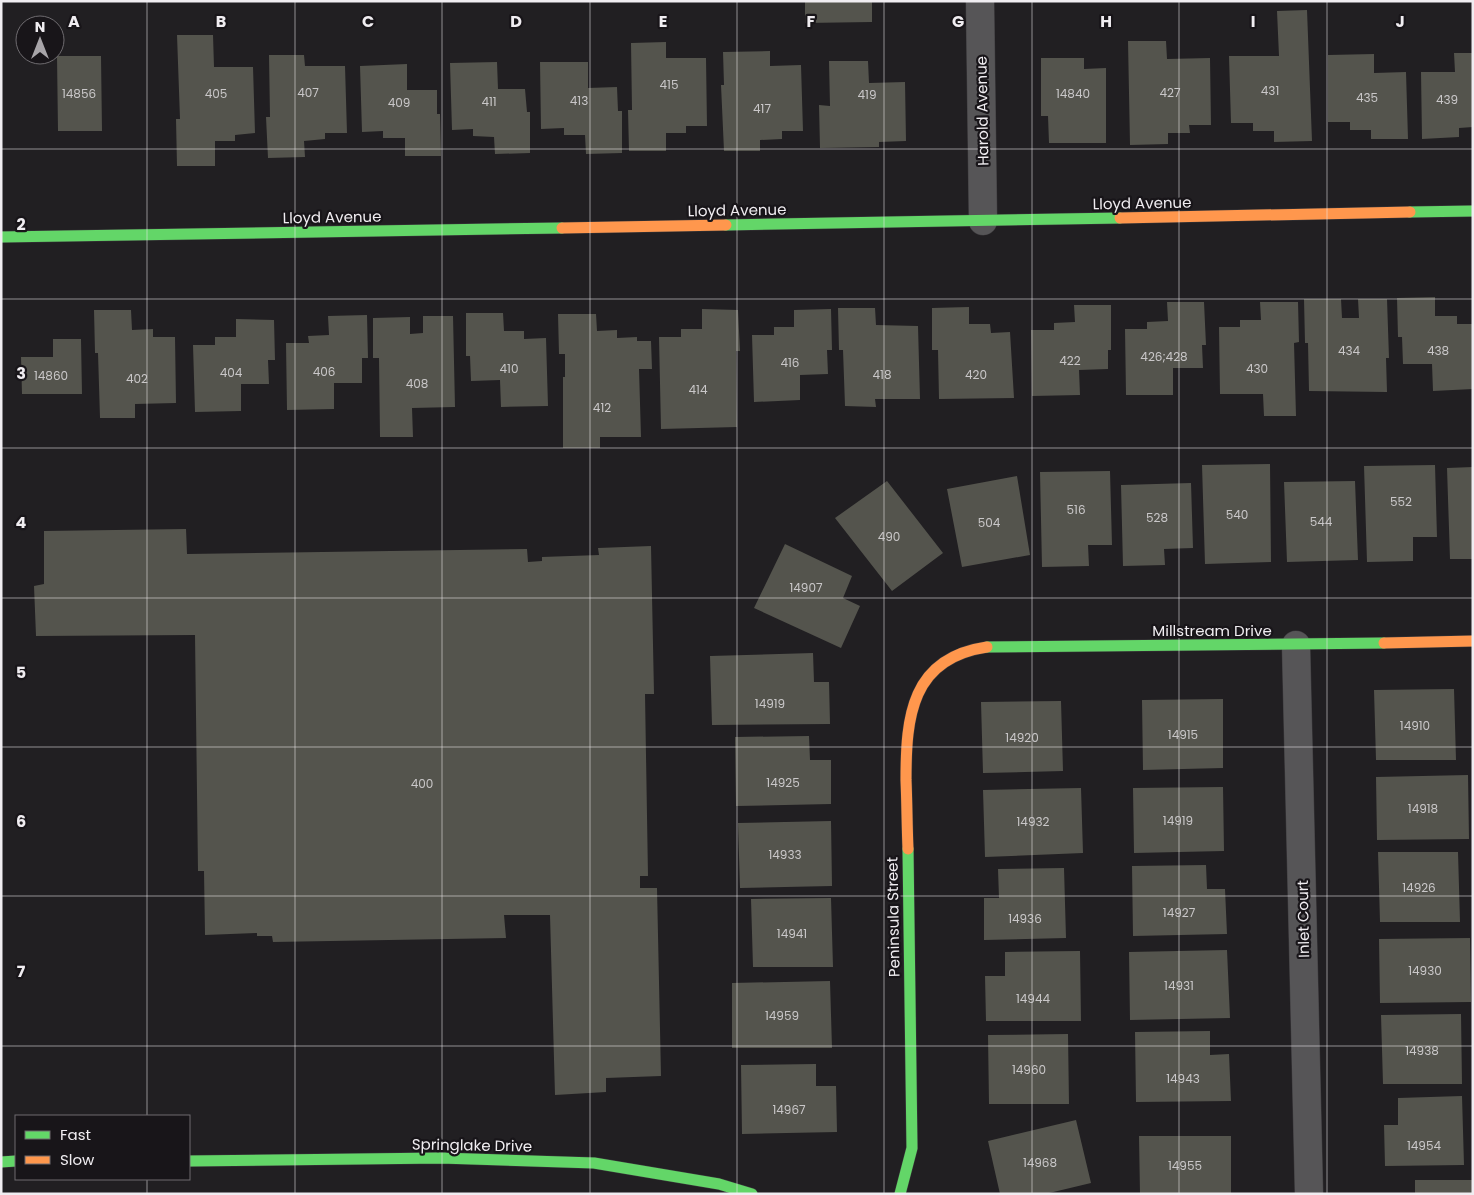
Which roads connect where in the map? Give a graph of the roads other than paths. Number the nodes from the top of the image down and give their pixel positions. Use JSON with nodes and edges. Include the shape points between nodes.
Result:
{"nodes":[{"id":1,"x":980,"y":1,"type":"edge"},
{"id":2,"x":1473,"y":211,"type":"edge"},
{"id":3,"x":983,"y":221,"type":"junction"},
{"id":4,"x":1,"y":237,"type":"edge"},
{"id":5,"x":1473,"y":641,"type":"edge"},
{"id":6,"x":1296,"y":645,"type":"junction"},
{"id":7,"x":954,"y":656,"type":"joint"},
{"id":8,"x":190,"y":1161,"type":"edge"},
{"id":9,"x":1,"y":1162,"type":"edge"},
{"id":10,"x":15,"y":1162,"type":"edge"},
{"id":11,"x":752,"y":1194,"type":"edge"},
{"id":12,"x":900,"y":1194,"type":"edge"},
{"id":13,"x":1309,"y":1194,"type":"edge"}],
"edges":[{"from":1,"to":3,"type":"street","name":"Harold Avenue"},
{"from":2,"to":3,"type":"street","name":"Lloyd Avenue"},
{"from":3,"to":4,"type":"street","name":"Lloyd Avenue"},
{"from":5,"to":6,"type":"street","name":"Millstream Drive"},
{"from":6,"to":7,"type":"street","name":"Millstream Drive","via":[[995,646]]},
{"from":6,"to":13,"type":"street","name":"Inlet Court"},
{"from":7,"to":12,"type":"street","name":"Peninsula Street","via":[[932,673],[915,696],[906,748],[912,1148]]},
{"from":8,"to":11,"type":"street","name":"Springlake Drive","via":[[441,1158],[594,1163],[719,1184]]},
{"from":9,"to":10,"type":"street"}]}
